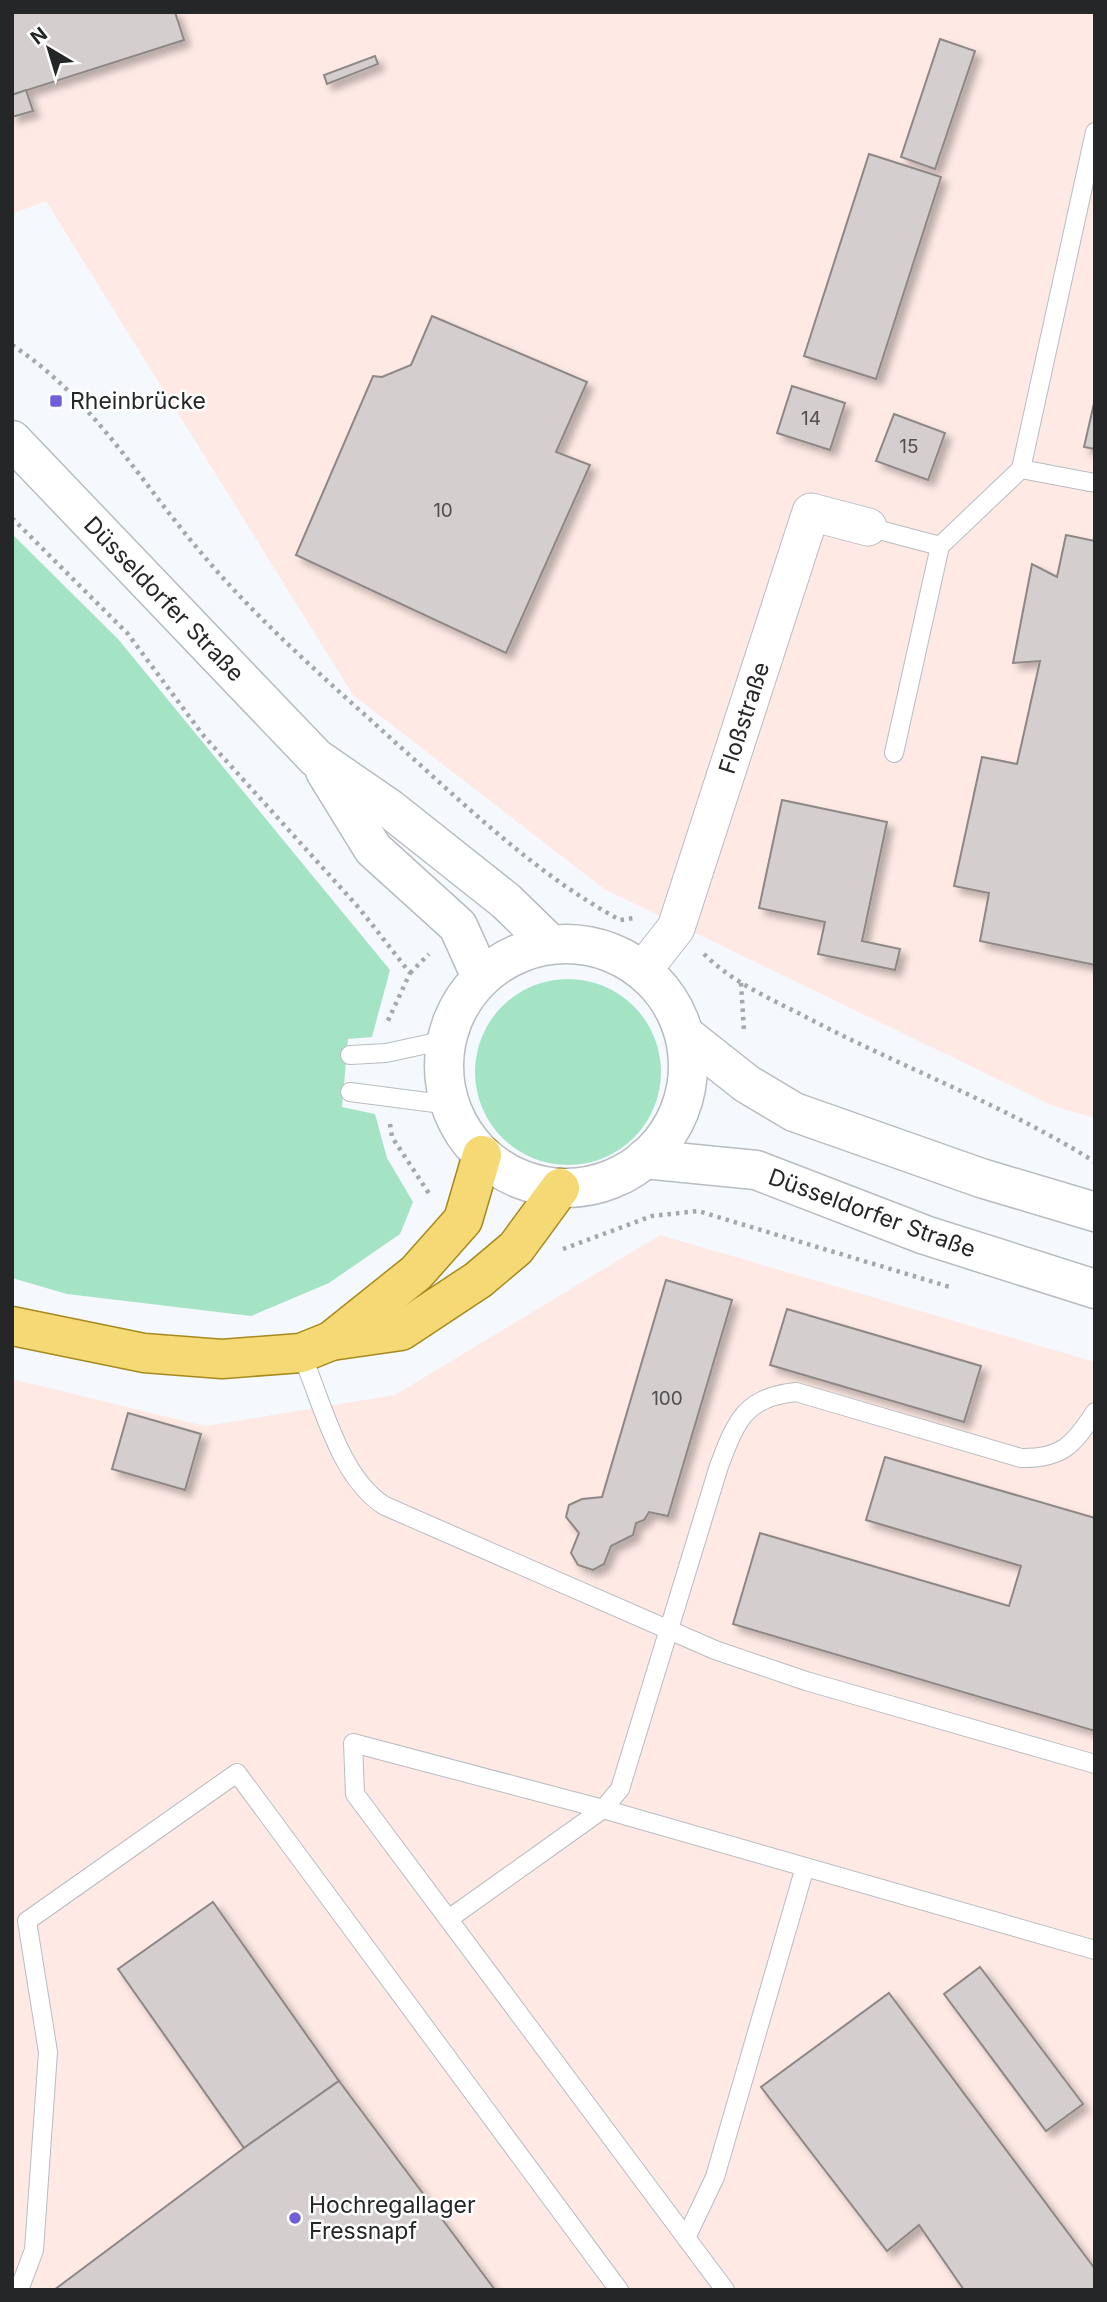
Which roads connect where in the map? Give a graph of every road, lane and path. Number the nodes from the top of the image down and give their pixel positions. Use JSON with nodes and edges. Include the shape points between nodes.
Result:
{"nodes":[{"id":1,"x":1095,"y":132,"type":"edge"},
{"id":2,"x":12,"y":345,"type":"edge"},
{"id":3,"x":12,"y":440,"type":"edge"},
{"id":4,"x":1021,"y":468,"type":"junction"},
{"id":5,"x":1095,"y":483,"type":"edge"},
{"id":6,"x":12,"y":518,"type":"edge"},
{"id":7,"x":868,"y":527,"type":"joint"},
{"id":8,"x":940,"y":546,"type":"junction"},
{"id":9,"x":894,"y":753,"type":"dead end"},
{"id":10,"x":316,"y":758,"type":"junction"},
{"id":11,"x":676,"y":928,"type":"junction"},
{"id":12,"x":550,"y":944,"type":"junction"},
{"id":13,"x":643,"y":970,"type":"junction"},
{"id":14,"x":481,"y":977,"type":"junction"},
{"id":15,"x":685,"y":1035,"type":"junction"},
{"id":16,"x":446,"y":1040,"type":"junction"},
{"id":17,"x":386,"y":1053,"type":"junction"},
{"id":18,"x":350,"y":1055,"type":"dead end"},
{"id":19,"x":350,"y":1092,"type":"dead end"},
{"id":20,"x":386,"y":1095,"type":"junction"},
{"id":21,"x":450,"y":1105,"type":"junction"},
{"id":22,"x":482,"y":1155,"type":"junction"},
{"id":23,"x":644,"y":1159,"type":"junction"},
{"id":24,"x":1095,"y":1162,"type":"edge"},
{"id":25,"x":560,"y":1188,"type":"junction"},
{"id":26,"x":434,"y":1202,"type":"dead end"},
{"id":27,"x":1095,"y":1212,"type":"edge"},
{"id":28,"x":551,"y":1254,"type":"dead end"},
{"id":29,"x":953,"y":1288,"type":"dead end"},
{"id":30,"x":1095,"y":1289,"type":"edge"},
{"id":31,"x":12,"y":1326,"type":"edge"},
{"id":32,"x":316,"y":1347,"type":"junction"},
{"id":33,"x":1095,"y":1412,"type":"edge"},
{"id":34,"x":669,"y":1629,"type":"junction"},
{"id":35,"x":1095,"y":1765,"type":"edge"},
{"id":36,"x":603,"y":1809,"type":"junction"},
{"id":37,"x":805,"y":1867,"type":"junction"},
{"id":38,"x":450,"y":1919,"type":"junction"},
{"id":39,"x":1095,"y":1950,"type":"edge"},
{"id":40,"x":686,"y":2238,"type":"junction"},
{"id":41,"x":19,"y":2290,"type":"edge"},
{"id":42,"x":619,"y":2290,"type":"edge"},
{"id":43,"x":725,"y":2290,"type":"edge"}],
"edges":[{"from":1,"to":4,"type":"lane"},
{"from":2,"to":11,"type":"path","via":[[46,367],[99,422],[204,556],[295,652],[471,811],[594,906],[620,920],[648,915]]},
{"from":3,"to":10,"type":"main road","name":"Düsseldorfer Straße"},
{"from":4,"to":5,"type":"lane"},
{"from":4,"to":8,"type":"lane"},
{"from":6,"to":17,"type":"path","via":[[128,634],[203,735],[359,908],[410,973],[385,1027]]},
{"from":7,"to":8,"type":"lane"},
{"from":7,"to":11,"type":"street","name":"Floßstraße","via":[[811,512]]},
{"from":8,"to":9,"type":"lane"},
{"from":10,"to":12,"type":"main road","name":"Düsseldorfer Straße","via":[[422,834],[506,901]]},
{"from":10,"to":14,"type":"main road","name":"Düsseldorfer Straße","via":[[373,849],[458,926]]},
{"from":11,"to":13,"type":"street","name":"Floßstraße"},
{"from":11,"to":24,"type":"path","via":[[741,983],[995,1107]]},
{"from":12,"to":13,"type":"main road","via":[[594,947]]},
{"from":12,"to":14,"type":"main road","via":[[513,956]]},
{"from":13,"to":15,"type":"main road","via":[[661,989]]},
{"from":14,"to":16,"type":"main road","via":[[459,1006]]},
{"from":15,"to":23,"type":"main road","via":[[688,1069],[682,1103],[667,1133]]},
{"from":15,"to":27,"type":"main road","via":[[747,1084],[794,1112],[981,1178]]},
{"from":16,"to":17,"type":"lane"},
{"from":16,"to":21,"type":"main road","via":[[443,1072]]},
{"from":17,"to":18,"type":"lane"},
{"from":19,"to":20,"type":"lane"},
{"from":20,"to":21,"type":"lane"},
{"from":20,"to":26,"type":"path","via":[[392,1137]]},
{"from":21,"to":22,"type":"main road","via":[[463,1132]]},
{"from":22,"to":25,"type":"main road","via":[[514,1176]]},
{"from":22,"to":32,"type":"main road","via":[[463,1220],[415,1273]]},
{"from":23,"to":25,"type":"main road","via":[[604,1181]]},
{"from":23,"to":30,"type":"main road","name":"Düsseldorfer Straße","via":[[756,1170],[925,1235]]},
{"from":25,"to":32,"type":"main road","via":[[516,1248],[412,1324],[401,1331]]},
{"from":28,"to":29,"type":"path","via":[[652,1216],[698,1211]]},
{"from":31,"to":32,"type":"main road","via":[[144,1353],[222,1359]]},
{"from":32,"to":34,"type":"lane","via":[[345,1462],[369,1496]]},
{"from":33,"to":34,"type":"lane","via":[[1068,1447],[1047,1458],[1021,1458],[796,1392],[770,1394],[750,1407],[732,1432]]},
{"from":34,"to":35,"type":"lane","via":[[806,1681]]},
{"from":34,"to":36,"type":"lane","via":[[620,1789]]},
{"from":36,"to":37,"type":"lane"},
{"from":36,"to":38,"type":"lane"},
{"from":36,"to":38,"type":"lane","via":[[353,1743],[355,1794]]},
{"from":37,"to":39,"type":"lane"},
{"from":37,"to":40,"type":"lane","via":[[715,2178]]},
{"from":38,"to":40,"type":"lane"},
{"from":40,"to":43,"type":"lane"},
{"from":41,"to":42,"type":"lane","via":[[34,2249],[48,2052],[27,1921],[237,1773]]}]}
